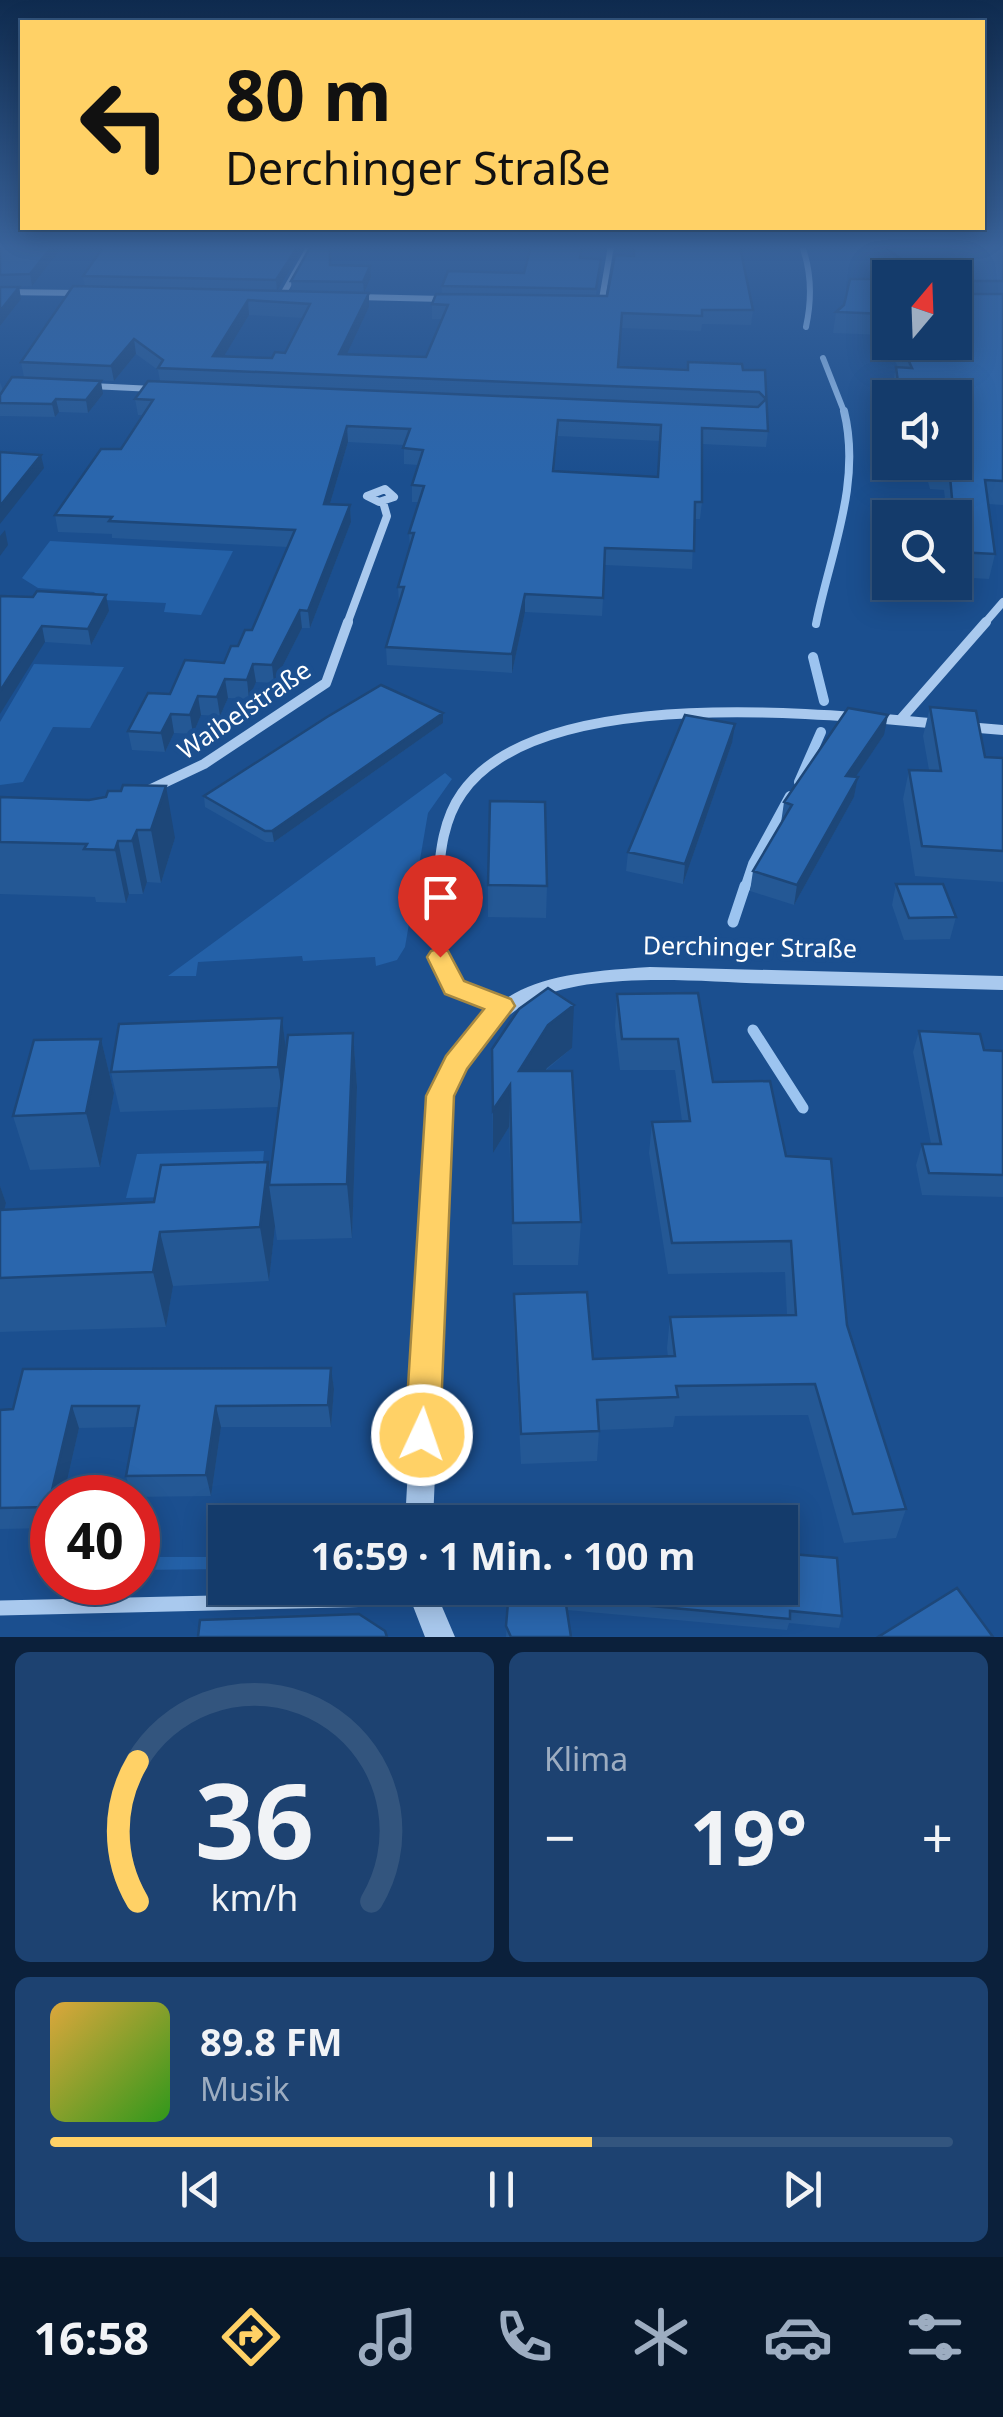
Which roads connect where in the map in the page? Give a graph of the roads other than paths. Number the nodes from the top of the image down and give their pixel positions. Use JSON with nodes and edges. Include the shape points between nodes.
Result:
{"nodes":[{"id":1,"x":72,"y":386,"type":"edge"},
{"id":2,"x":170,"y":390,"type":"edge"},
{"id":3,"x":384,"y":502,"type":"dead end"},
{"id":4,"x":1003,"y":602,"type":"edge"},
{"id":5,"x":901,"y":720,"type":"junction"},
{"id":6,"x":1003,"y":730,"type":"edge"},
{"id":7,"x":132,"y":794,"type":"edge"},
{"id":8,"x":1003,"y":984,"type":"edge"},
{"id":9,"x":502,"y":1006,"type":"junction"},
{"id":10,"x":420,"y":1505,"type":"edge"},
{"id":11,"x":208,"y":1601,"type":"edge"},
{"id":12,"x":425,"y":1605,"type":"edge"},
{"id":13,"x":0,"y":1608,"type":"edge"},
{"id":14,"x":440,"y":1637,"type":"edge"}],
"edges":[{"from":1,"to":2,"type":"street"},
{"from":3,"to":7,"type":"street","name":"Waibelstraße","via":[[387,516],[326,683],[192,771]]},
{"from":4,"to":5,"type":"street"},
{"from":5,"to":6,"type":"street"},
{"from":5,"to":9,"type":"street","via":[[789,712],[621,721],[536,742],[477,775],[458,798],[442,837],[436,931],[454,988]]},
{"from":8,"to":9,"type":"street","name":"Derchinger Straße","via":[[599,977],[540,988]]},
{"from":9,"to":10,"type":"street","name":"Derchinger Straße","via":[[456,1063],[440,1096]]},
{"from":11,"to":13,"type":"street"},
{"from":12,"to":14,"type":"street"}]}
